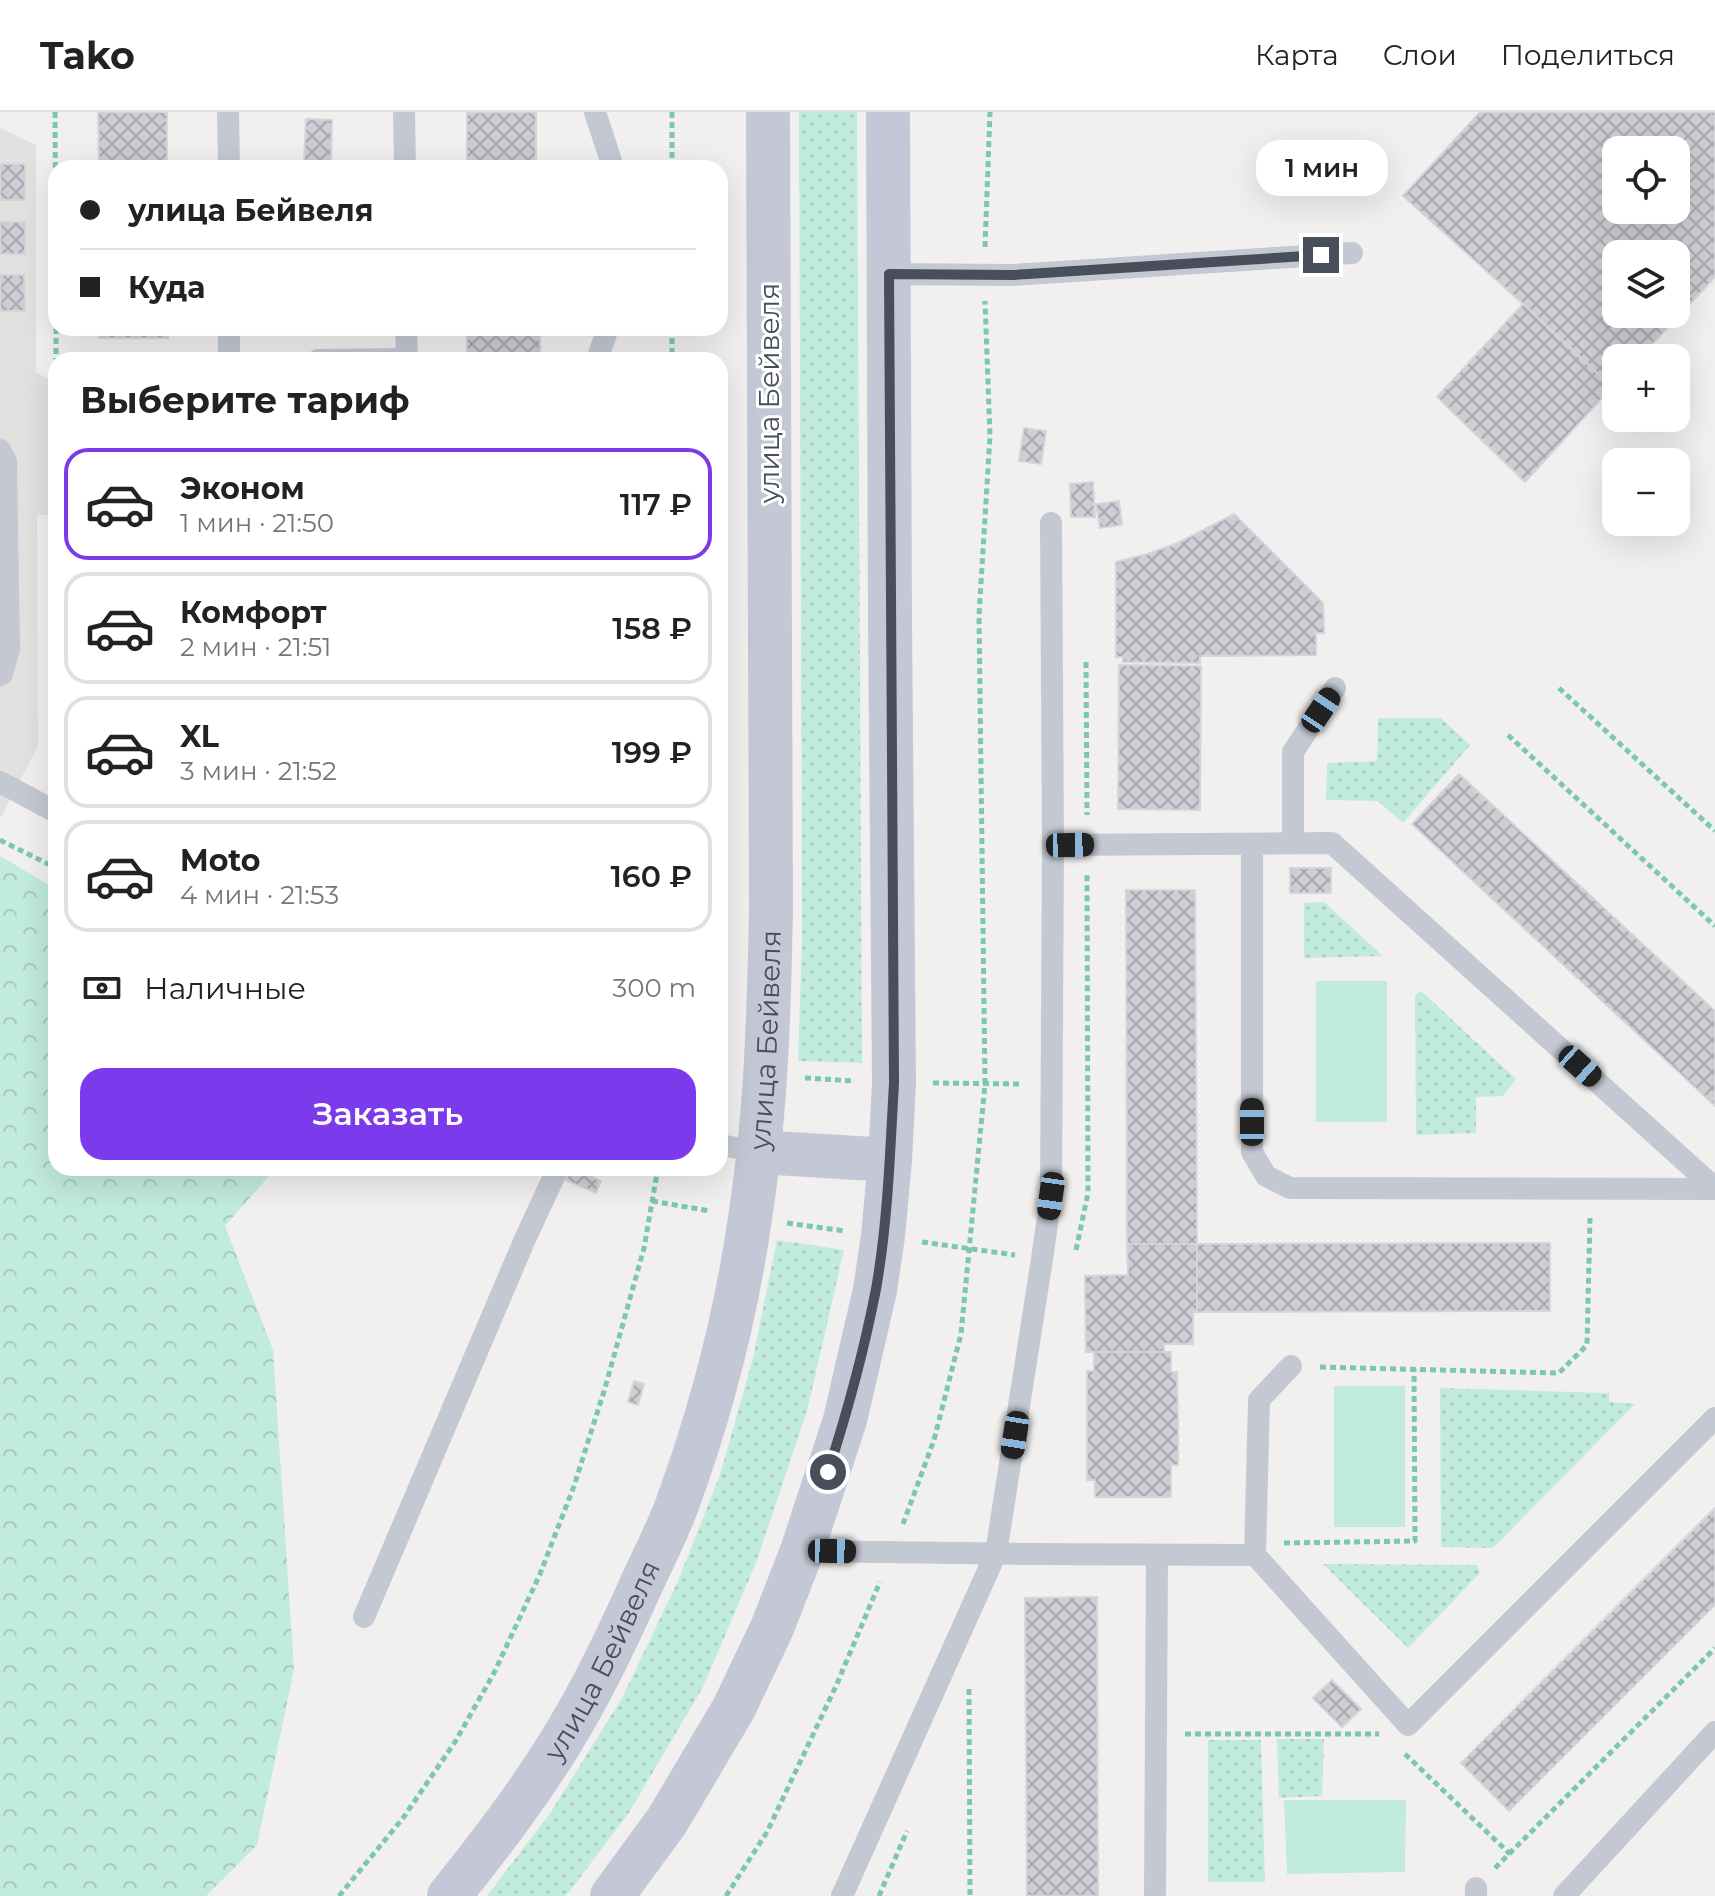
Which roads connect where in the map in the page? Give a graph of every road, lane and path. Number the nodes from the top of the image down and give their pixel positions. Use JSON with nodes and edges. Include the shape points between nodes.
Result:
{"nodes":[{"id":1,"x":55,"y":112,"type":"edge"},
{"id":2,"x":228,"y":112,"type":"edge"},
{"id":3,"x":404,"y":112,"type":"edge"},
{"id":4,"x":595,"y":112,"type":"edge"},
{"id":5,"x":672,"y":112,"type":"edge"},
{"id":6,"x":768,"y":112,"type":"edge"},
{"id":7,"x":888,"y":112,"type":"edge"},
{"id":8,"x":990,"y":112,"type":"edge"},
{"id":9,"x":55,"y":160,"type":"edge"},
{"id":10,"x":229,"y":160,"type":"edge"},
{"id":11,"x":405,"y":160,"type":"edge"},
{"id":12,"x":611,"y":160,"type":"edge"},
{"id":13,"x":672,"y":160,"type":"edge"},
{"id":14,"x":1352,"y":253,"type":"dead end"},
{"id":15,"x":889,"y":274,"type":"junction"},
{"id":16,"x":984,"y":275,"type":"junction"},
{"id":17,"x":0,"y":450,"type":"edge"},
{"id":18,"x":1051,"y":523,"type":"dead end"},
{"id":19,"x":0,"y":675,"type":"edge"},
{"id":20,"x":1335,"y":688,"type":"dead end"},
{"id":21,"x":1559,"y":688,"type":"dead end"},
{"id":22,"x":1508,"y":735,"type":"dead end"},
{"id":23,"x":0,"y":782,"type":"edge"},
{"id":24,"x":48,"y":808,"type":"edge"},
{"id":25,"x":1715,"y":831,"type":"edge"},
{"id":26,"x":0,"y":840,"type":"edge"},
{"id":27,"x":1293,"y":843,"type":"junction"},
{"id":28,"x":1252,"y":844,"type":"junction"},
{"id":29,"x":1053,"y":845,"type":"junction"},
{"id":30,"x":48,"y":864,"type":"edge"},
{"id":31,"x":1715,"y":926,"type":"edge"},
{"id":32,"x":739,"y":1149,"type":"edge"},
{"id":33,"x":890,"y":1160,"type":"junction"},
{"id":34,"x":554,"y":1176,"type":"edge"},
{"id":35,"x":657,"y":1176,"type":"edge"},
{"id":36,"x":1715,"y":1188,"type":"edge"},
{"id":37,"x":1591,"y":1189,"type":"junction"},
{"id":38,"x":1291,"y":1366,"type":"joint"},
{"id":39,"x":1414,"y":1369,"type":"junction"},
{"id":40,"x":1715,"y":1418,"type":"edge"},
{"id":41,"x":1255,"y":1549,"type":"junction"},
{"id":42,"x":802,"y":1551,"type":"junction"},
{"id":43,"x":893,"y":1552,"type":"junction"},
{"id":44,"x":996,"y":1553,"type":"junction"},
{"id":45,"x":1157,"y":1555,"type":"junction"},
{"id":46,"x":364,"y":1617,"type":"dead end"},
{"id":47,"x":1715,"y":1648,"type":"edge"},
{"id":48,"x":969,"y":1687,"type":"dead end"},
{"id":49,"x":1408,"y":1725,"type":"junction"},
{"id":50,"x":1715,"y":1732,"type":"edge"},
{"id":51,"x":1156,"y":1734,"type":"junction"},
{"id":52,"x":1384,"y":1734,"type":"junction"},
{"id":53,"x":1510,"y":1854,"type":"junction"},
{"id":54,"x":1476,"y":1892,"type":"edge"},
{"id":55,"x":339,"y":1896,"type":"edge"},
{"id":56,"x":449,"y":1896,"type":"edge"},
{"id":57,"x":612,"y":1896,"type":"edge"},
{"id":58,"x":726,"y":1896,"type":"edge"},
{"id":59,"x":842,"y":1896,"type":"edge"},
{"id":60,"x":970,"y":1896,"type":"edge"},
{"id":61,"x":1155,"y":1896,"type":"edge"},
{"id":62,"x":1564,"y":1896,"type":"edge"}],
"edges":[{"from":1,"to":9,"type":"path"},
{"from":2,"to":10,"type":"lane"},
{"from":3,"to":11,"type":"lane"},
{"from":4,"to":12,"type":"lane"},
{"from":5,"to":13,"type":"path"},
{"from":6,"to":32,"type":"main road","name":"улица Бейвеля","via":[[770,969]]},
{"from":7,"to":15,"type":"main road"},
{"from":8,"to":16,"type":"path"},
{"from":14,"to":16,"type":"lane"},
{"from":15,"to":16,"type":"lane"},
{"from":15,"to":33,"type":"main road","via":[[894,1083]]},
{"from":16,"to":43,"type":"path","via":[[990,436],[979,616],[985,1084],[961,1334],[934,1440]]},
{"from":17,"to":19,"type":"lane","via":[[6,461],[9,649]]},
{"from":18,"to":29,"type":"lane"},
{"from":20,"to":27,"type":"lane","via":[[1293,752]]},
{"from":21,"to":25,"type":"path"},
{"from":22,"to":31,"type":"path"},
{"from":23,"to":24,"type":"lane"},
{"from":26,"to":30,"type":"path"},
{"from":27,"to":28,"type":"lane"},
{"from":27,"to":36,"type":"lane","via":[[1332,843]]},
{"from":28,"to":29,"type":"lane"},
{"from":28,"to":37,"type":"lane","via":[[1252,1152],[1266,1176],[1290,1188]]},
{"from":29,"to":44,"type":"lane","via":[[1051,1196]]},
{"from":32,"to":33,"type":"main road"},
{"from":32,"to":56,"type":"main road","name":"улица Бейвеля","via":[[750,1218],[734,1310],[676,1508],[575,1719]]},
{"from":33,"to":42,"type":"main road","via":[[875,1290],[845,1420]]},
{"from":34,"to":46,"type":"lane"},
{"from":35,"to":55,"type":"path","via":[[644,1248],[605,1388],[540,1574],[455,1742],[403,1818]]},
{"from":36,"to":37,"type":"lane"},
{"from":37,"to":39,"type":"path","via":[[1587,1345],[1559,1373]]},
{"from":38,"to":39,"type":"path"},
{"from":38,"to":41,"type":"lane","via":[[1259,1400]]},
{"from":39,"to":41,"type":"path","via":[[1415,1541]]},
{"from":40,"to":49,"type":"lane"},
{"from":41,"to":45,"type":"lane"},
{"from":41,"to":49,"type":"lane"},
{"from":42,"to":43,"type":"lane"},
{"from":42,"to":57,"type":"main road","via":[[734,1708],[667,1821]]},
{"from":43,"to":44,"type":"lane"},
{"from":43,"to":58,"type":"path","via":[[767,1832]]},
{"from":44,"to":45,"type":"lane"},
{"from":44,"to":59,"type":"lane"},
{"from":45,"to":51,"type":"lane"},
{"from":47,"to":53,"type":"path"},
{"from":48,"to":60,"type":"path"},
{"from":49,"to":52,"type":"path"},
{"from":50,"to":62,"type":"lane"},
{"from":51,"to":52,"type":"path"},
{"from":51,"to":61,"type":"lane"},
{"from":52,"to":53,"type":"path"},
{"from":53,"to":54,"type":"path"}]}
